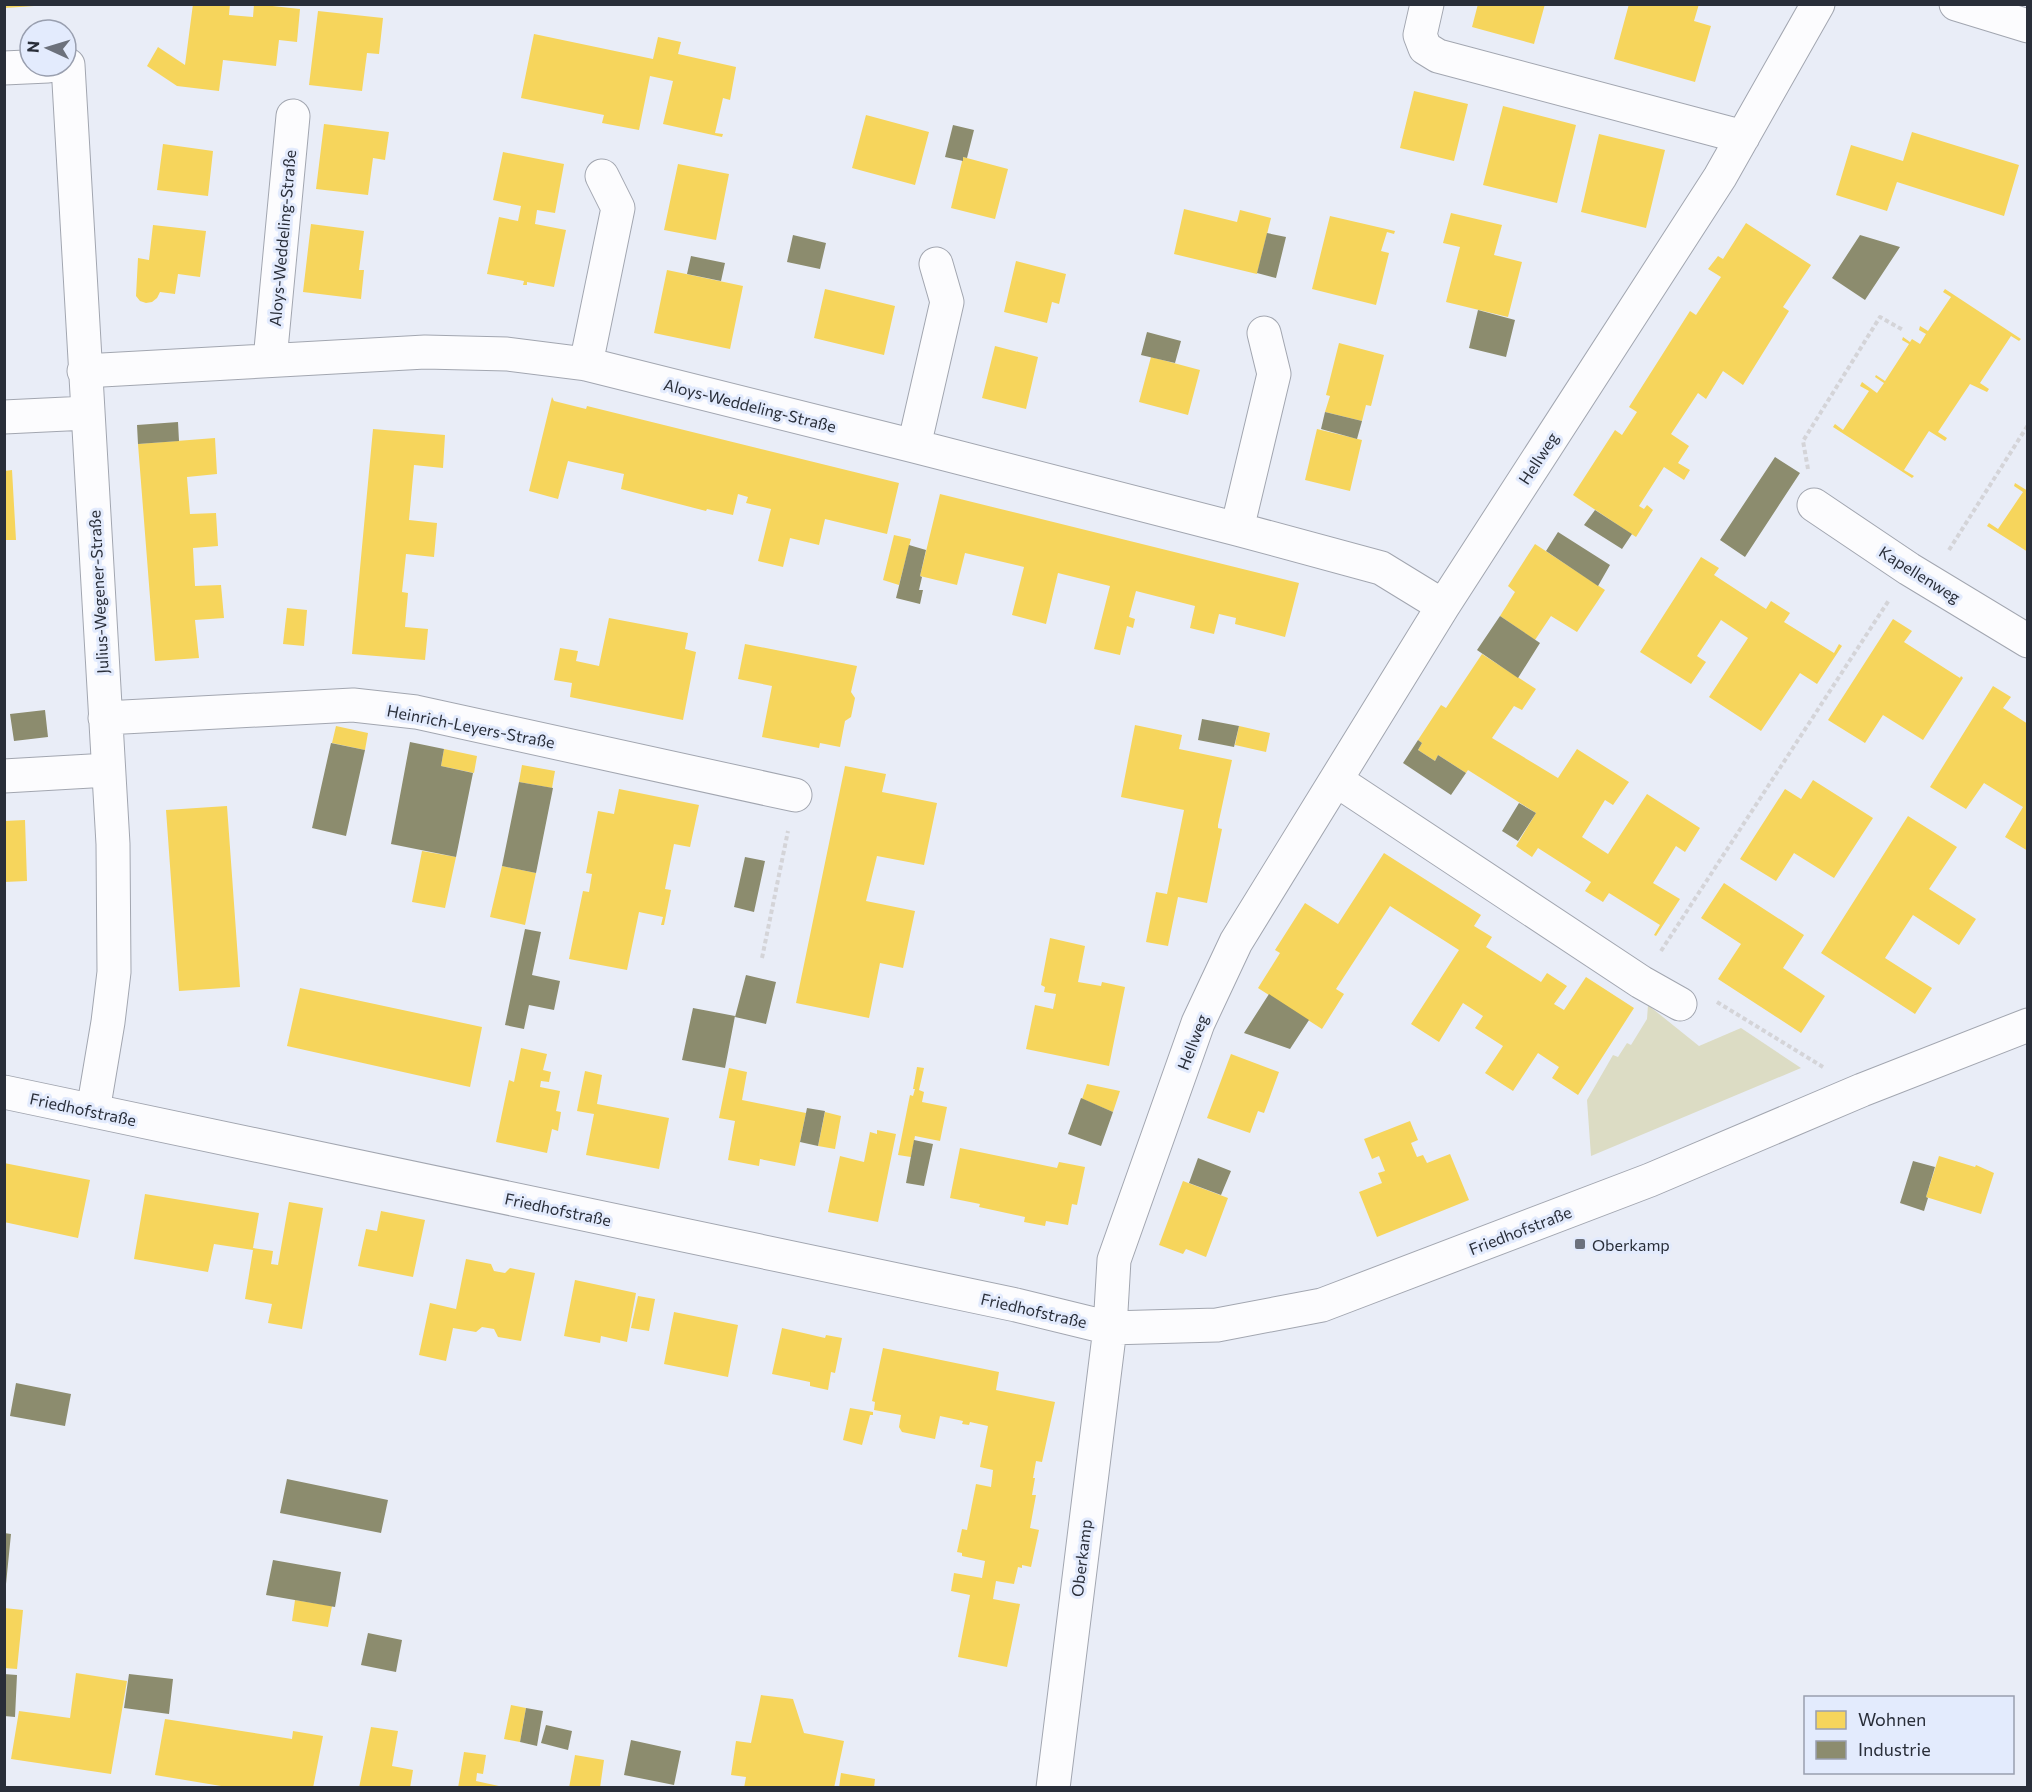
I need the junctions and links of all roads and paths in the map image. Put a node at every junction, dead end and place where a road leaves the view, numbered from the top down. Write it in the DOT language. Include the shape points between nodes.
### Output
graph roads {
  1 [pos="1427,4"];
  2 [pos="1818,4"];
  3 [pos="1956,4"];
  4 [pos="2028,26"];
  5 [pos="69,78"];
  6 [pos="293,116"];
  7 [pos="1743,137"];
  8 [pos="602,176"];
  9 [pos="936,264"];
  10 [pos="1903,330"];
  11 [pos="1264,333"];
  12 [pos="270,360"];
  13 [pos="586,364"];
  14 [pos="84,371"];
  15 [pos="87,413"];
  16 [pos="4,417"];
  17 [pos="2028,425"];
  18 [pos="915,446"];
  19 [pos="1815,505"];
  20 [pos="1237,529"];
  21 [pos="1919,575"];
  22 [pos="1443,606"];
  23 [pos="2028,641"];
  24 [pos="105,718"];
  25 [pos="108,770"];
  26 [pos="4,776"];
  27 [pos="1336,780"];
  28 [pos="795,795"];
  29 [pos="762,958"];
  30 [pos="1641,982"];
  31 [pos="1713,999"];
  32 [pos="1680,1004"];
  33 [pos="2028,1025"];
  34 [pos="1862,1090"];
  35 [pos="4,1092"];
  36 [pos="93,1111"];
  37 [pos="1110,1328"];
  38 [pos="1053,1788"];
  1 -- 7 [label="street" via="1420,35 1425,48 1438,56"];
  2 -- 7 [label="street, Hellweg"];
  3 -- 4 [label="street"];
  5 -- 14 [label="street, Julius-Wegener-Straße"];
  6 -- 12 [label="street, Aloys-Weddeling-Straße"];
  7 -- 22 [label="street, Hellweg"];
  8 -- 13 [label="street" via="618,208"];
  9 -- 18 [label="street" via="947,302"];
  10 -- 19 [label="path" via="1880,317 1803,441"];
  11 -- 20 [label="street" via="1274,374"];
  12 -- 13 [label="street, Aloys-Weddeling-Straße" via="425,352 507,354"];
  12 -- 14 [label="street, Aloys-Weddeling-Straße"];
  13 -- 18 [label="street, Aloys-Weddeling-Straße"];
  14 -- 15 [label="street, Julius-Wegener-Straße"];
  15 -- 16 [label="street"];
  15 -- 24 [label="street, Julius-Wegener-Straße"];
  17 -- 21 [label="path"];
  18 -- 20 [label="street, Aloys-Weddeling-Straße"];
  19 -- 21 [label="street, Kapellenweg"];
  20 -- 22 [label="street, Aloys-Weddeling-Straße" via="1381,568"];
  21 -- 23 [label="street, Kapellenweg"];
  21 -- 30 [label="path"];
  22 -- 27 [label="street, Hellweg"];
  24 -- 25 [label="street, Julius-Wegener-Straße"];
  24 -- 28 [label="street, Heinrich-Leyers-Straße" via="353,705 416,712"];
  25 -- 26 [label="street"];
  25 -- 36 [label="street, Julius-Wegener-Straße" via="114,972"];
  27 -- 30 [label="street"];
  27 -- 37 [label="street, Hellweg" via="1236,942 1198,1023 1114,1260"];
  28 -- 29 [label="path"];
  30 -- 32 [label="street"];
  31 -- 34 [label="path"];
  33 -- 34 [label="street, Friedhofstraße"];
  34 -- 37 [label="street, Friedhofstraße" via="1650,1180 1322,1305 1217,1326"];
  35 -- 36 [label="street, Friedhofstraße"];
  36 -- 37 [label="street, Friedhofstraße"];
  37 -- 38 [label="street, Oberkamp"];
}
